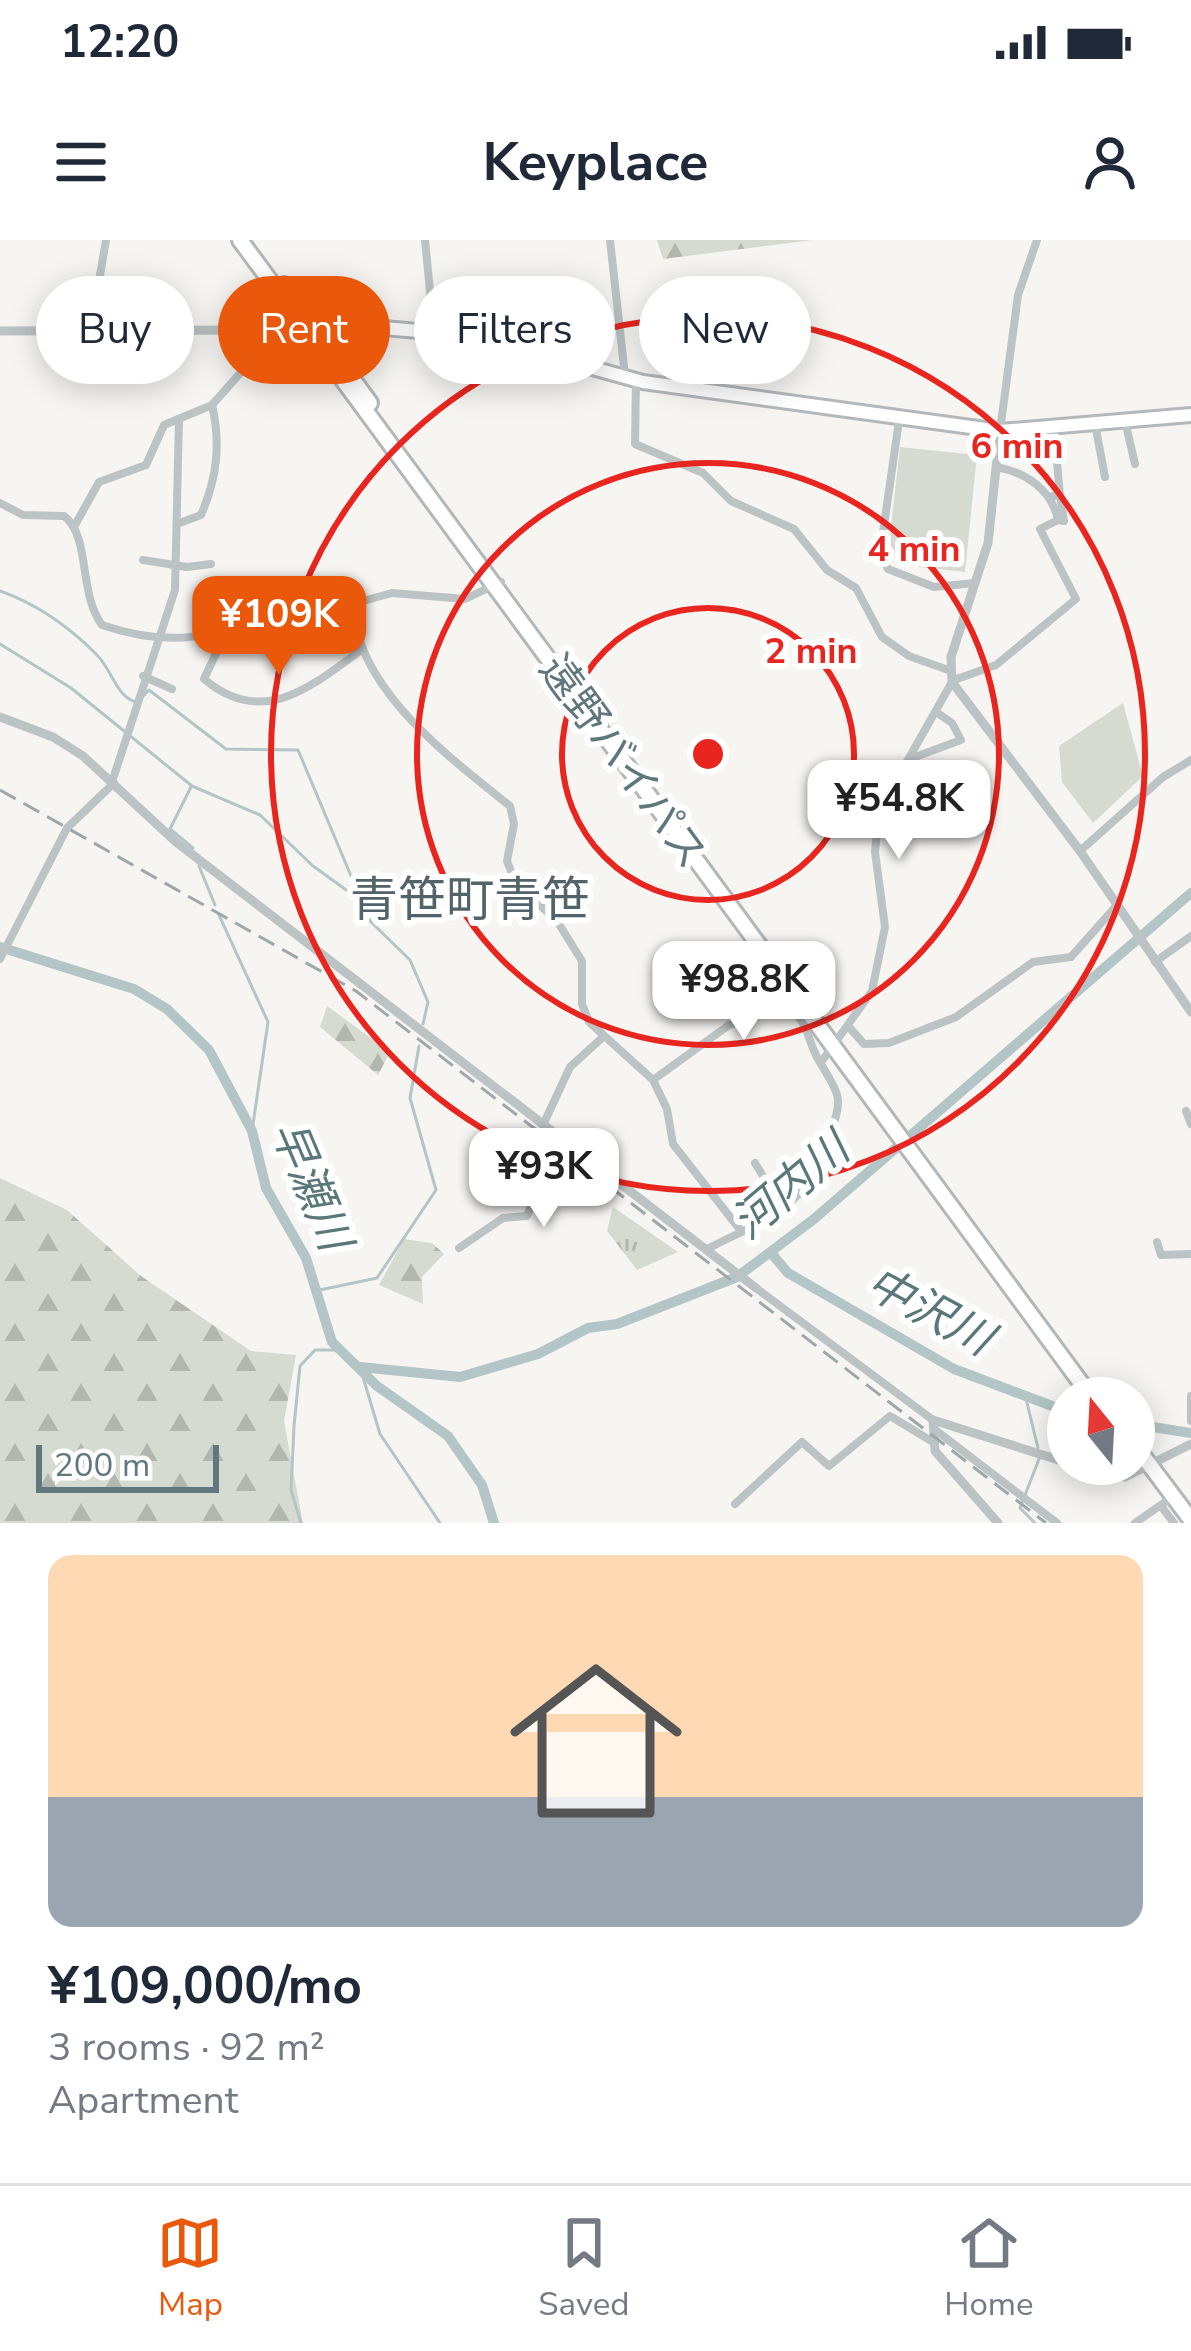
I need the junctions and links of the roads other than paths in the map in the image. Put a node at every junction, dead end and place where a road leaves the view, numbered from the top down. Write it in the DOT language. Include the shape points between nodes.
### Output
graph roads {
  1 [pos="106,240"];
  2 [pos="240,240"];
  3 [pos="250,240"];
  4 [pos="425,240"];
  5 [pos="610,240"];
  6 [pos="1036,240"];
  7 [pos="100,276"];
  8 [pos="268,276"];
  9 [pos="274,276"];
  10 [pos="429,276"];
  11 [pos="36,330"];
  12 [pos="0,331"];
  13 [pos="615,375"];
  14 [pos="631,379"];
  15 [pos="231,384"];
  16 [pos="351,384"];
  17 [pos="212,405"];
  18 [pos="1191,415"];
  19 [pos="179,419"];
  20 [pos="899,421"];
  21 [pos="1125,421"];
  22 [pos="1095,424"];
  23 [pos="1054,428"];
  24 [pos="1000,431"];
  25 [pos="1136,464"];
  26 [pos="996,467"];
  27 [pos="1105,477"];
  28 [pos="1056,496"];
  29 [pos="0,502"];
  30 [pos="75,525"];
  31 [pos="176,525"];
  32 [pos="143,560"];
  33 [pos="175,563"];
  34 [pos="211,564"];
  35 [pos="498,583"];
  36 [pos="976,583"];
  37 [pos="352,604"];
  38 [pos="227,630"];
  39 [pos="157,636"];
  40 [pos="361,650"];
  41 [pos="143,676"];
  42 [pos="953,678"];
  43 [pos="172,689"];
  44 [pos="936,712"];
  45 [pos="0,717"];
  46 [pos="914,757"];
  47 [pos="1191,760"];
  48 [pos="113,783"];
  49 [pos="1080,851"];
  50 [pos="1119,908"];
  51 [pos="1191,936"];
  52 [pos="1151,957"];
  53 [pos="0,959"];
  54 [pos="1191,1012"];
  55 [pos="849,1027"];
  56 [pos="602,1038"];
  57 [pos="836,1043"];
  58 [pos="822,1061"];
  59 [pos="653,1080"];
  60 [pos="1186,1111"];
  61 [pos="1191,1124"];
  62 [pos="543,1125"];
  63 [pos="553,1133"];
  64 [pos="498,1160"];
  65 [pos="537,1160"];
  66 [pos="755,1163"];
  67 [pos="801,1194"];
  68 [pos="741,1231"];
  69 [pos="1157,1242"];
  70 [pos="459,1248"];
  71 [pos="711,1253"];
  72 [pos="1191,1254"];
  73 [pos="756,1288"];
  74 [pos="1081,1377"];
  75 [pos="1191,1396"];
  76 [pos="1191,1421"];
  77 [pos="932,1424"];
  78 [pos="932,1442"];
  79 [pos="1187,1448"];
  80 [pos="1047,1456"];
  81 [pos="1155,1465"];
  82 [pos="1155,1478"];
  83 [pos="1155,1484"];
  84 [pos="1164,1503"];
  85 [pos="735,1504"];
  86 [pos="1188,1522"];
  87 [pos="998,1523"];
  88 [pos="1057,1523"];
  89 [pos="1135,1523"];
  90 [pos="1174,1523"];
  1 -- 7 [label="street"];
  2 -- 8 [label="highway, 遠野バイパス"];
  3 -- 9 [label="highway, 遠野バイパス"];
  4 -- 10 [label="street"];
  5 -- 14 [label="street"];
  6 -- 24 [label="street" via="1018,295"];
  11 -- 12 [label="street"];
  13 -- 14 [label="main road"];
  14 -- 20 [label="main road"];
  14 -- 42 [label="street" via="635,444 703,473 731,501 794,529 827,570 856,589 881,637"];
  15 -- 17 [label="street"];
  16 -- 35 [label="highway, 遠野バイパス"];
  17 -- 19 [label="street"];
  17 -- 31 [label="street" via="219,433 213,485 201,515"];
  18 -- 21 [label="main road"];
  19 -- 30 [label="street" via="164,425 146,465 91,490"];
  19 -- 31 [label="street"];
  20 -- 24 [label="main road"];
  20 -- 36 [label="street" via="880,553 888,569 934,587"];
  21 -- 22 [label="main road"];
  21 -- 25 [label="street"];
  22 -- 23 [label="main road"];
  22 -- 27 [label="street"];
  23 -- 24 [label="main road"];
  23 -- 28 [label="street"];
  24 -- 26 [label="street"];
  26 -- 28 [label="street" via="1022,472"];
  26 -- 36 [label="street"];
  28 -- 42 [label="street" via="1058,520 1040,529 1076,598 996,665"];
  29 -- 30 [label="street"];
  30 -- 39 [label="street" via="102,625"];
  31 -- 33 [label="street"];
  32 -- 33 [label="street"];
  33 -- 34 [label="street"];
  33 -- 39 [label="street" via="175,590"];
  35 -- 37 [label="street" via="465,599 392,592"];
  35 -- 57 [label="highway, 遠野バイパス"];
  36 -- 42 [label="street"];
  37 -- 38 [label="street" via="334,593"];
  37 -- 40 [label="street"];
  38 -- 39 [label="street" via="179,642"];
  38 -- 40 [label="street" via="204,680 248,701 291,700"];
  39 -- 41 [label="street"];
  40 -- 56 [label="street" via="423,735 510,806 507,861 515,882 557,921 582,961 582,1004"];
  41 -- 43 [label="street"];
  41 -- 48 [label="street"];
  42 -- 44 [label="street"];
  42 -- 49 [label="street"];
  44 -- 46 [label="street"];
  44 -- 46 [label="street" via="961,740"];
  45 -- 48 [label="street" via="53,737"];
  46 -- 55 [label="street" via="876,823 885,927 872,992"];
  47 -- 49 [label="street"];
  48 -- 53 [label="street" via="67,828"];
  48 -- 62 [label="street" via="176,842"];
  49 -- 50 [label="street"];
  50 -- 52 [label="street"];
  50 -- 55 [label="street" via="1072,957 1033,962 956,1018 890,1042 864,1044"];
  51 -- 52 [label="street"];
  52 -- 54 [label="street"];
  55 -- 57 [label="street"];
  56 -- 59 [label="street"];
  56 -- 62 [label="street" via="570,1067"];
  57 -- 58 [label="street"];
  57 -- 74 [label="highway, 遠野バイパス"];
  58 -- 59 [label="street" via="804,1021 784,1007 729,1025"];
  58 -- 67 [label="street" via="842,1101 821,1168"];
  59 -- 68 [label="street" via="673,1144"];
  60 -- 61 [label="street"];
  62 -- 63 [label="street"];
  63 -- 65 [label="street"];
  63 -- 71 [label="street"];
  64 -- 65 [label="street"];
  65 -- 70 [label="street" via="546,1170 527,1216 503,1218"];
  66 -- 67 [label="street" via="766,1181"];
  67 -- 68 [label="street"];
  68 -- 71 [label="street"];
  69 -- 72 [label="street" via="1161,1255"];
  71 -- 73 [label="street"];
  73 -- 77 [label="street"];
  75 -- 76 [label="street"];
  77 -- 78 [label="street"];
  77 -- 80 [label="street"];
  77 -- 88 [label="street"];
  78 -- 85 [label="street" via="890,1415 829,1466 802,1442"];
  78 -- 87 [label="street"];
  79 -- 81 [label="street"];
  82 -- 86 [label="highway"];
  83 -- 84 [label="highway"];
  84 -- 86 [label="highway"];
  84 -- 89 [label="street"];
  84 -- 90 [label="street"];
}
